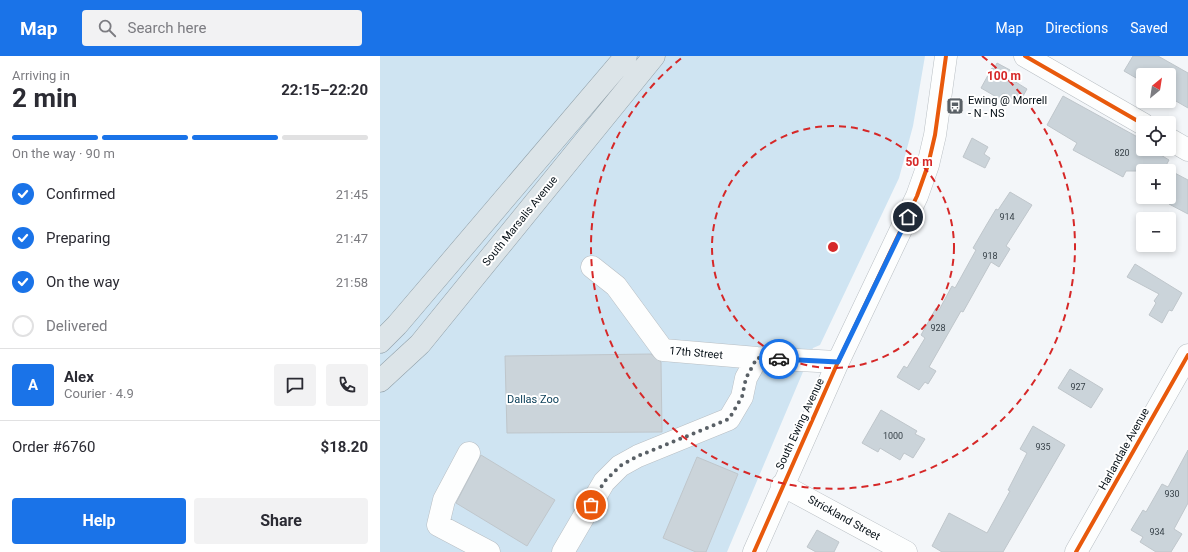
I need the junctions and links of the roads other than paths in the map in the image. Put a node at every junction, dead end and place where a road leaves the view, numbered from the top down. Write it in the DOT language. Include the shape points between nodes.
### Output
graph roads {
  1 [pos="626,56"];
  2 [pos="654,56"];
  3 [pos="946,56"];
  4 [pos="1025,56"];
  5 [pos="1136,120"];
  6 [pos="1176,143"];
  7 [pos="1188,150"];
  8 [pos="592,267"];
  9 [pos="380,342"];
  10 [pos="1188,355"];
  11 [pos="757,358"];
  12 [pos="838,362"];
  13 [pos="380,381"];
  14 [pos="469,453"];
  15 [pos="782,484"];
  16 [pos="489,552"];
  17 [pos="563,552"];
  18 [pos="754,552"];
  19 [pos="906,552"];
  20 [pos="1076,552"];
  1 -- 9 [label="main road"];
  2 -- 13 [label="main road, South Marsalis Avenue" via="420,344"];
  3 -- 12 [label="street, South Ewing Avenue" via="935,135 928,165 917,196"];
  4 -- 5 [label="street"];
  6 -- 7 [label="street"];
  8 -- 11 [label="street, 17th Street" via="616,286 663,350"];
  10 -- 20 [label="street, Harlandale Avenue"];
  11 -- 12 [label="street, 17th Street"];
  11 -- 17 [label="street" via="746,378 742,397 729,419 638,456 620,466 604,482"];
  12 -- 15 [label="street, South Ewing Avenue"];
  14 -- 16 [label="street" via="444,500 438,525"];
  15 -- 18 [label="street, South Ewing Avenue"];
  15 -- 19 [label="street, Strickland Street"];
}
